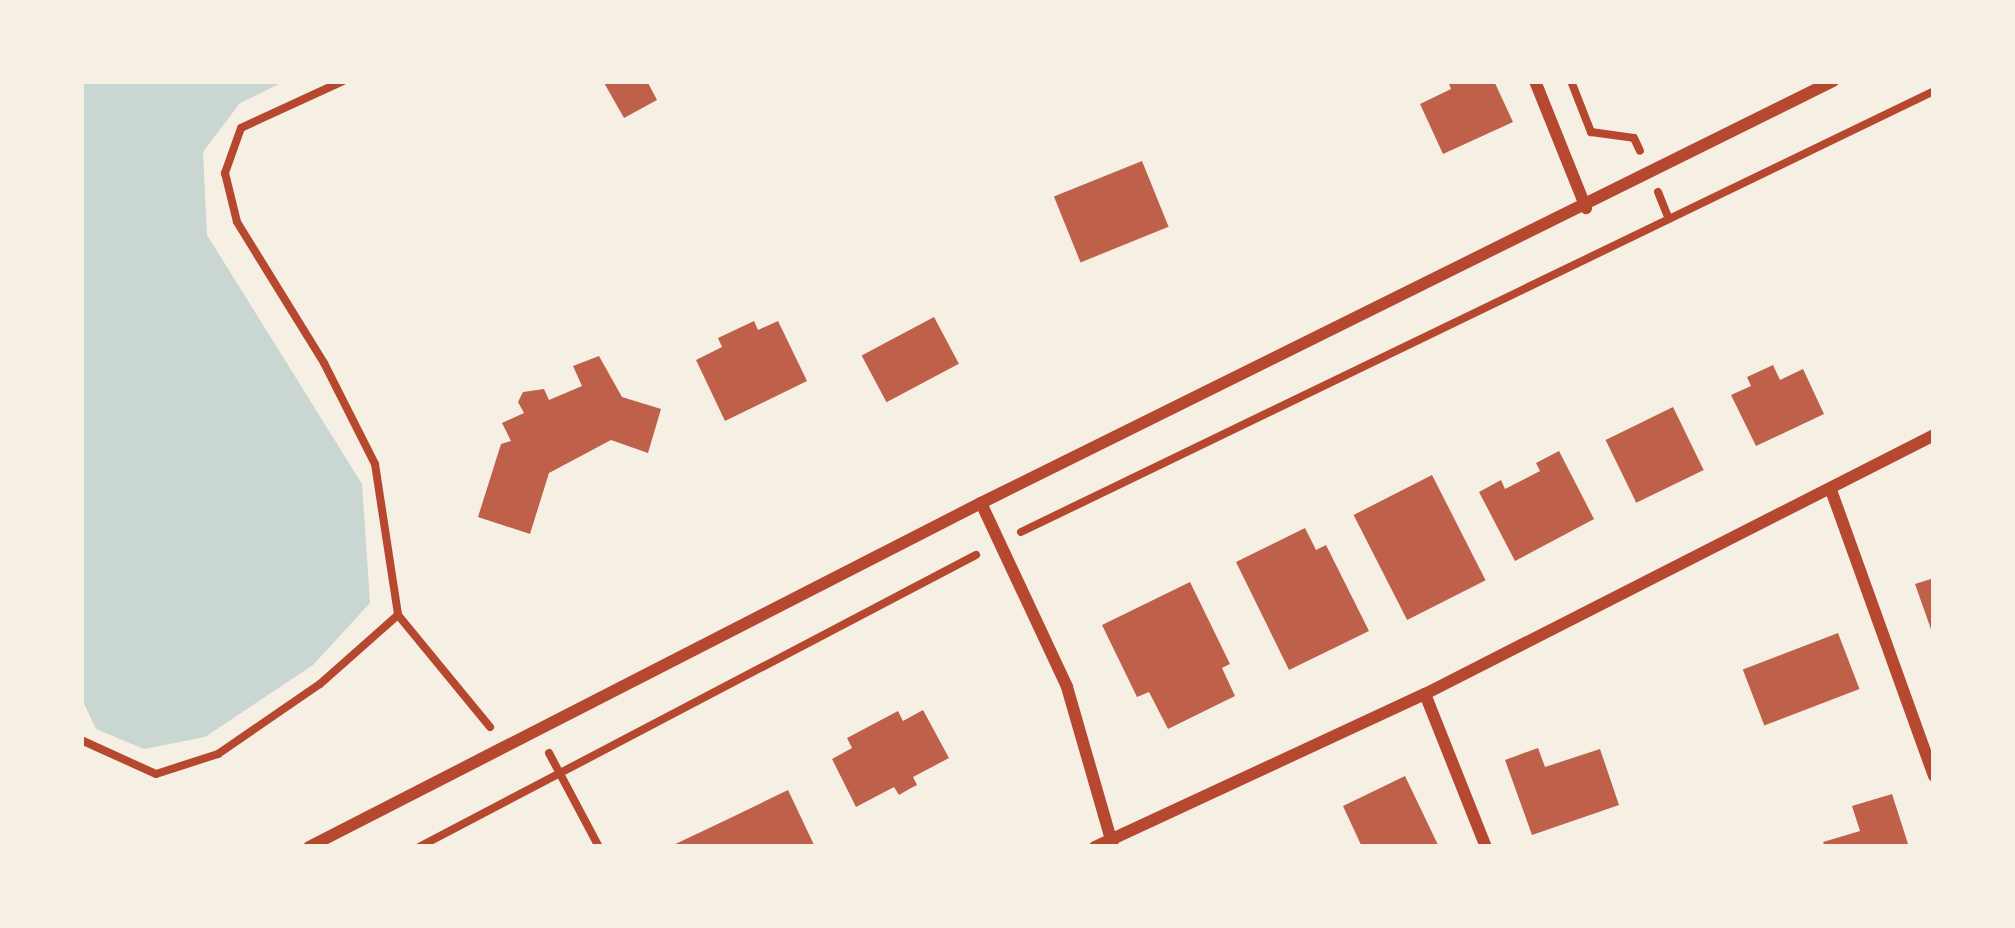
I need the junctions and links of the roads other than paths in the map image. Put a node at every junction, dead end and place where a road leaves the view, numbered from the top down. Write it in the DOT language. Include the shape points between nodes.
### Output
graph roads {
  1 [pos="1535,81"];
  2 [pos="1833,81"];
  3 [pos="1586,208"];
  4 [pos="1934,435"];
  5 [pos="1831,490"];
  6 [pos="982,503"];
  7 [pos="1425,694"];
  8 [pos="1934,776"];
  9 [pos="1113,845"];
  10 [pos="310,847"];
  11 [pos="1095,847"];
  12 [pos="1486,847"];
  1 -- 3 [label="street"];
  2 -- 3 [label="street"];
  3 -- 6 [label="street"];
  4 -- 5 [label="street"];
  5 -- 7 [label="street"];
  5 -- 8 [label="street"];
  6 -- 9 [label="street" via="1067,687"];
  6 -- 10 [label="street"];
  7 -- 9 [label="street"];
  7 -- 12 [label="street"];
  9 -- 11 [label="street"];
}
